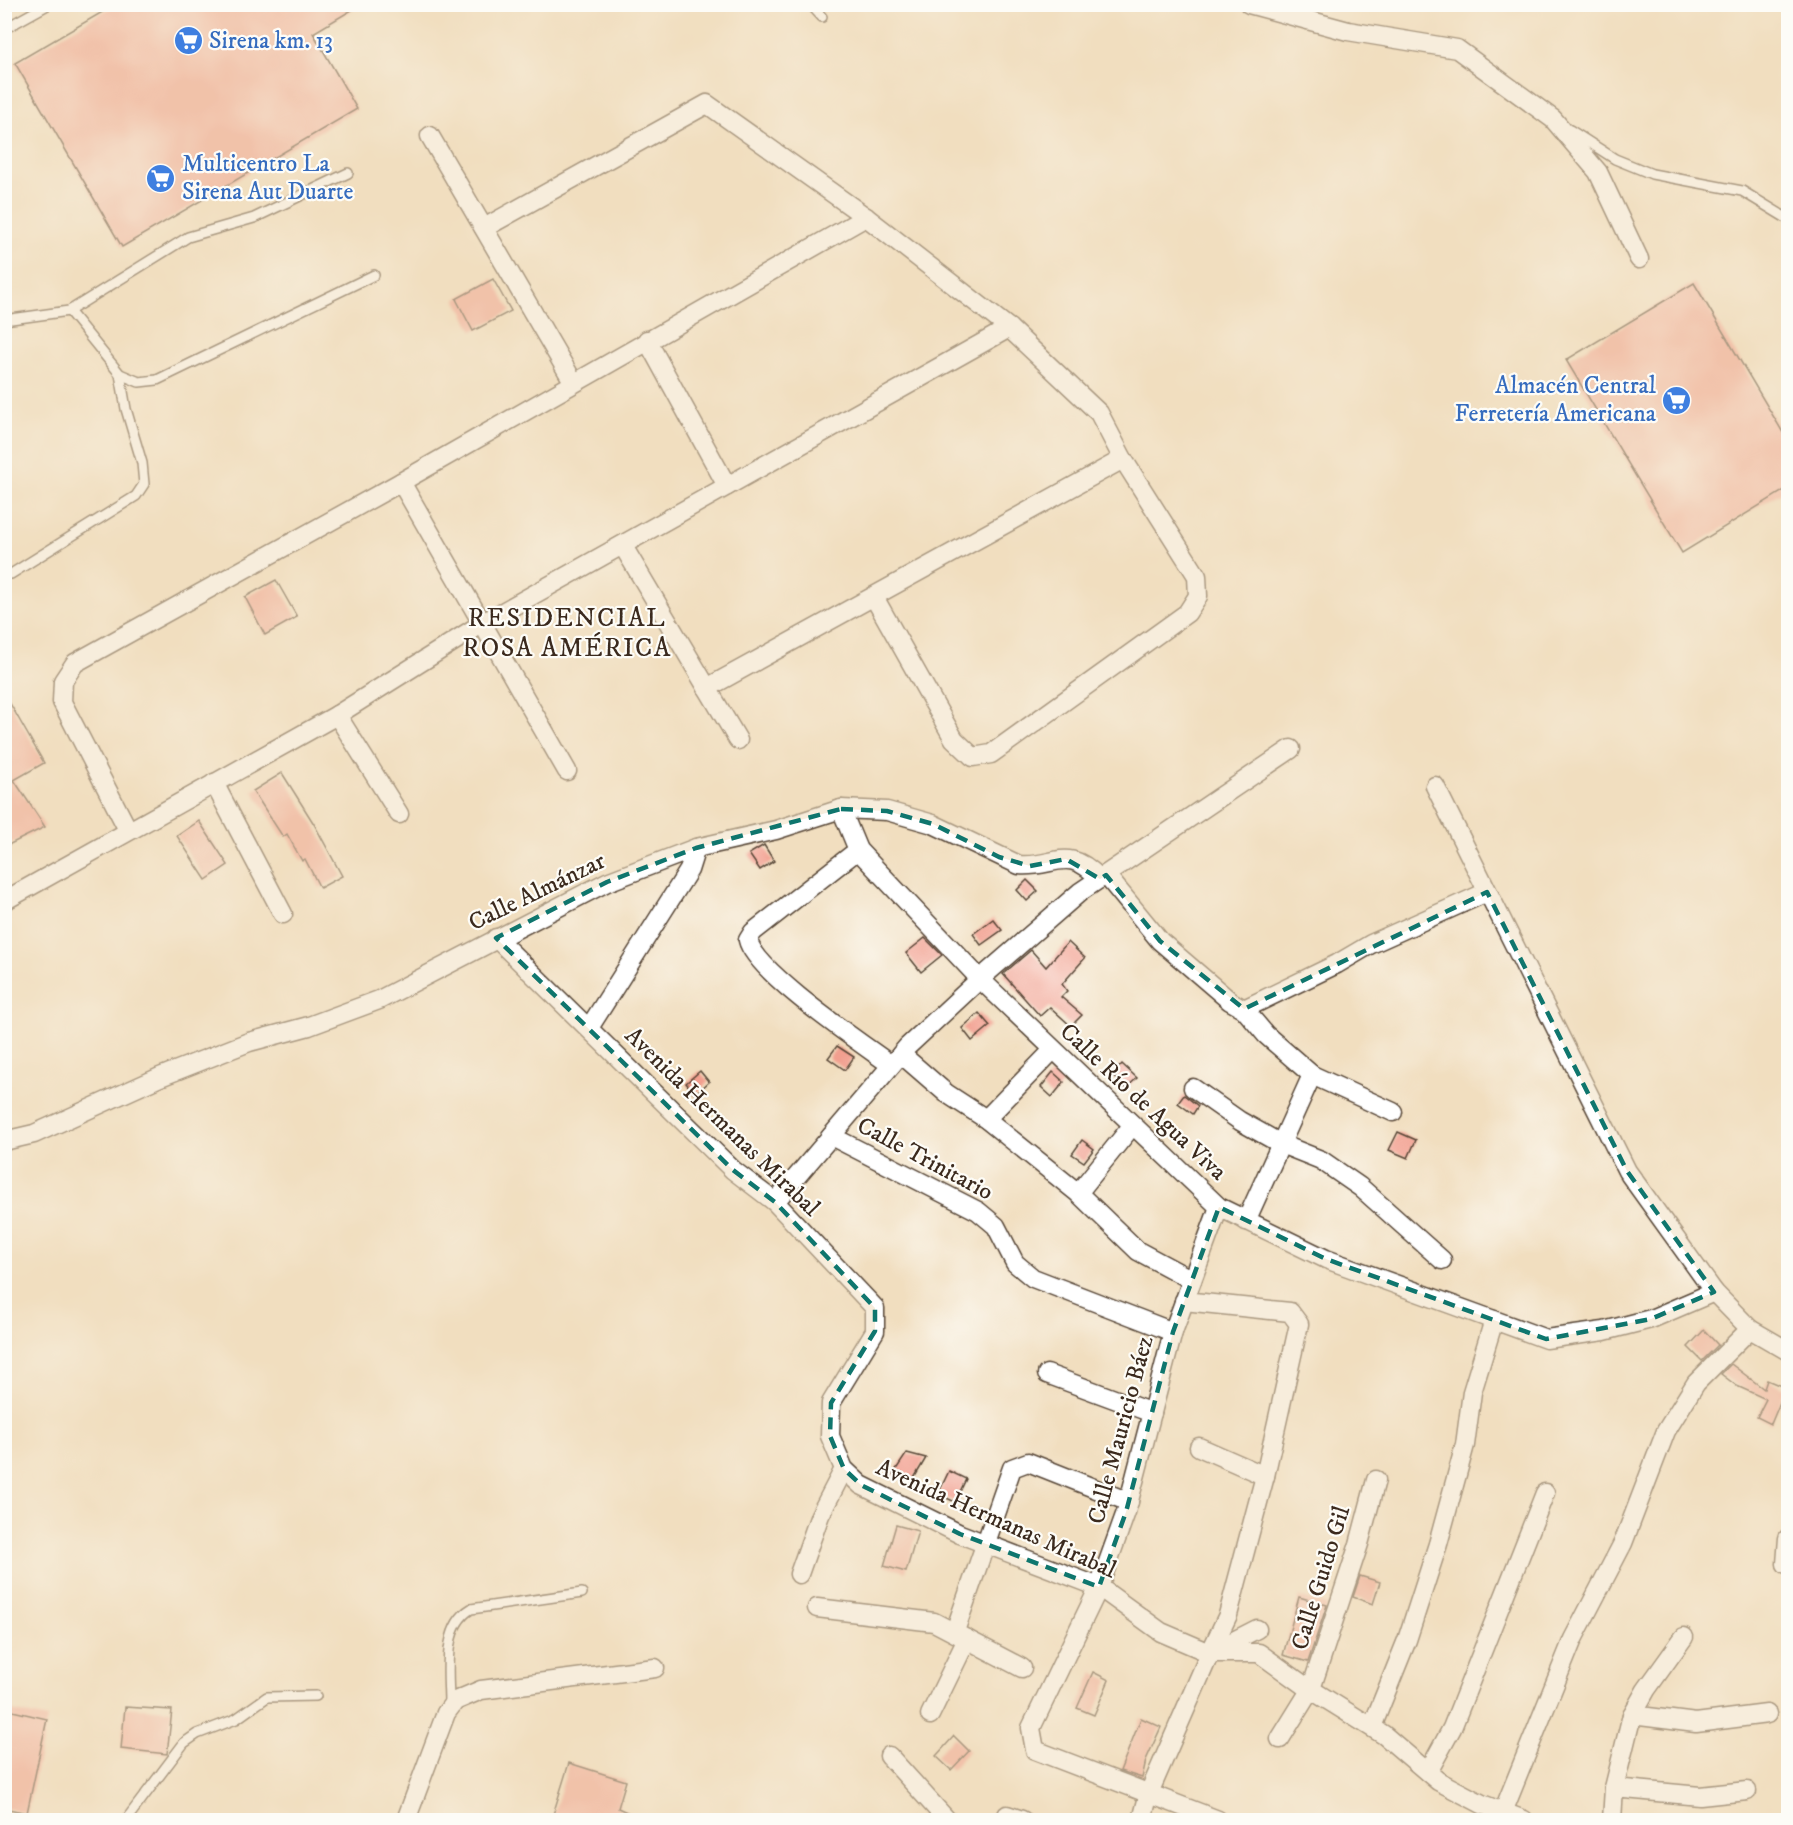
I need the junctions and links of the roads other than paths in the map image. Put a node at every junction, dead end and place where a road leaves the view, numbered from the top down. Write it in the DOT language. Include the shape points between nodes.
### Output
graph roads {
  1 [pos="49,4"];
  2 [pos="810,4"];
  3 [pos="1249,4"];
  4 [pos="822,17"];
  5 [pos="4,29"];
  6 [pos="1553,118"];
  7 [pos="430,136"];
  8 [pos="348,173"];
  9 [pos="866,217"];
  10 [pos="1788,219"];
  11 [pos="484,228"];
  12 [pos="1639,259"];
  13 [pos="374,275"];
  14 [pos="69,311"];
  15 [pos="4,320"];
  16 [pos="1009,328"];
  17 [pos="647,340"];
  18 [pos="120,374"];
  19 [pos="574,383"];
  20 [pos="1123,459"];
  21 [pos="401,482"];
  22 [pos="727,486"];
  23 [pos="623,546"];
  24 [pos="10,574"];
  25 [pos="874,597"];
  26 [pos="483,623"];
  27 [pos="707,688"];
  28 [pos="338,715"];
  29 [pos="738,740"];
  30 [pos="1290,749"];
  31 [pos="567,771"];
  32 [pos="214,783"];
  33 [pos="1435,786"];
  34 [pos="842,809"];
  35 [pos="399,814"];
  36 [pos="128,830"];
  37 [pos="696,848"];
  38 [pos="858,850"];
  39 [pos="1103,877"];
  40 [pos="1486,892"];
  41 [pos="4,901"];
  42 [pos="283,914"];
  43 [pos="496,938"];
  44 [pos="980,979"];
  45 [pos="1244,1009"];
  46 [pos="589,1028"];
  47 [pos="1053,1050"];
  48 [pos="896,1060"];
  49 [pos="1312,1075"];
  50 [pos="1193,1088"];
  51 [pos="1393,1112"];
  52 [pos="986,1119"];
  53 [pos="1132,1126"];
  54 [pos="831,1136"];
  55 [pos="4,1141"];
  56 [pos="1281,1144"];
  57 [pos="1078,1193"];
  58 [pos="775,1202"];
  59 [pos="1219,1207"];
  60 [pos="1246,1221"];
  61 [pos="1442,1260"];
  62 [pos="1192,1280"];
  63 [pos="1714,1292"];
  64 [pos="1184,1301"];
  65 [pos="1494,1320"];
  66 [pos="1750,1329"];
  67 [pos="1173,1332"];
  68 [pos="1788,1350"];
  69 [pos="1047,1374"];
  70 [pos="1152,1413"];
  71 [pos="1199,1447"];
  72 [pos="844,1469"];
  73 [pos="1265,1476"];
  74 [pos="1376,1480"];
  75 [pos="1545,1493"];
  76 [pos="1129,1502"];
  77 [pos="1788,1538"];
  78 [pos="984,1543"];
  79 [pos="1786,1564"];
  80 [pos="799,1574"];
  81 [pos="1099,1587"];
  82 [pos="582,1593"];
  83 [pos="817,1608"];
  84 [pos="1257,1629"];
  85 [pos="961,1635"];
  86 [pos="1684,1637"];
  87 [pos="1209,1653"];
  88 [pos="655,1668"];
  89 [pos="1022,1668"];
  90 [pos="1311,1689"];
  91 [pos="316,1696"];
  92 [pos="449,1706"];
  93 [pos="1767,1714"];
  94 [pos="930,1715"];
  95 [pos="1632,1716"];
  96 [pos="1372,1727"];
  97 [pos="1280,1740"];
  98 [pos="889,1756"];
  99 [pos="1428,1772"];
  100 [pos="1614,1788"];
  101 [pos="1747,1791"];
  102 [pos="1149,1793"];
  103 [pos="1503,1812"];
  104 [pos="126,1821"];
  105 [pos="406,1821"];
  106 [pos="947,1821"];
  107 [pos="1142,1821"];
  108 [pos="1218,1821"];
  109 [pos="1524,1821"];
  110 [pos="1612,1821"];
  1 -- 5 [label="lane"];
  2 -- 4 [label="lane"];
  3 -- 6 [label="street" via="1348,31 1457,49"];
  6 -- 10 [label="lane" via="1615,159 1652,174 1742,191"];
  6 -- 12 [label="street" via="1598,172"];
  7 -- 11 [label="street"];
  8 -- 14 [label="lane" via="254,218 188,237"];
  9 -- 11 [label="street" via="707,104"];
  9 -- 16 [label="street"];
  9 -- 17 [label="street"];
  11 -- 19 [label="street"];
  13 -- 18 [label="lane" via="157,380 138,382"];
  14 -- 15 [label="lane"];
  14 -- 18 [label="lane"];
  16 -- 20 [label="street" via="1099,413"];
  16 -- 22 [label="street"];
  17 -- 19 [label="street"];
  17 -- 22 [label="street"];
  18 -- 24 [label="lane" via="144,484 135,496"];
  19 -- 21 [label="street"];
  20 -- 25 [label="street"];
  20 -- 25 [label="street" via="1197,576 1198,596 1187,613 991,754 973,757 954,739"];
  21 -- 26 [label="street"];
  21 -- 36 [label="street" via="75,663 68,671 63,681 62,702"];
  22 -- 23 [label="street"];
  23 -- 26 [label="street"];
  23 -- 27 [label="street"];
  25 -- 27 [label="street"];
  26 -- 28 [label="street"];
  26 -- 31 [label="street"];
  27 -- 29 [label="street"];
  28 -- 32 [label="street"];
  28 -- 35 [label="street"];
  30 -- 39 [label="street"];
  32 -- 36 [label="street"];
  32 -- 42 [label="street"];
  33 -- 40 [label="street"];
  34 -- 37 [label="street, Calle Almánzar" via="776,830"];
  34 -- 38 [label="street, Calle Río de Agua Viva"];
  34 -- 39 [label="street, Calle Almánzar" via="887,811 933,824 1019,865 1075,860"];
  36 -- 41 [label="street"];
  37 -- 43 [label="street, Calle Almánzar" via="607,882"];
  37 -- 46 [label="street" via="689,870"];
  38 -- 44 [label="street, Calle Río de Agua Viva"];
  38 -- 48 [label="street" via="753,932 748,940 754,956 820,1013"];
  39 -- 44 [label="street" via="1080,892"];
  39 -- 45 [label="street, Calle Almánzar" via="1160,941"];
  40 -- 45 [label="street" via="1371,944"];
  40 -- 63 [label="street" via="1627,1171"];
  43 -- 46 [label="street, Avenida Hermanas Mirabal"];
  43 -- 55 [label="street, Calle Almánzar" via="379,1000 309,1026 249,1042 34,1134"];
  44 -- 47 [label="street, Calle Río de Agua Viva"];
  44 -- 48 [label="street"];
  45 -- 49 [label="street, Calle Almánzar" via="1266,1035"];
  46 -- 58 [label="street, Avenida Hermanas Mirabal" via="733,1170"];
  47 -- 52 [label="street"];
  47 -- 53 [label="street, Calle Río de Agua Viva"];
  48 -- 52 [label="street"];
  48 -- 54 [label="street"];
  49 -- 51 [label="street, Calle Almánzar"];
  49 -- 56 [label="street"];
  50 -- 56 [label="street" via="1240,1122"];
  52 -- 57 [label="street"];
  53 -- 57 [label="street"];
  53 -- 59 [label="street, Calle Río de Agua Viva"];
  54 -- 58 [label="street"];
  54 -- 67 [label="street, Calle Trinitario" via="978,1211 996,1226 1015,1263 1032,1278"];
  56 -- 60 [label="street"];
  56 -- 61 [label="street" via="1321,1160 1360,1187"];
  57 -- 62 [label="street" via="1138,1251"];
  58 -- 72 [label="street, Avenida Hermanas Mirabal" via="875,1308 876,1331 831,1403 830,1436"];
  59 -- 60 [label="street, Calle Río de Agua Viva"];
  59 -- 62 [label="street, Calle Mauricio Báez"];
  60 -- 65 [label="street, Calle Río de Agua Viva" via="1326,1259"];
  62 -- 64 [label="street, Calle Mauricio Báez"];
  63 -- 65 [label="street, Calle Río de Agua Viva" via="1651,1319 1546,1339"];
  63 -- 66 [label="street"];
  64 -- 67 [label="street, Calle Mauricio Báez"];
  64 -- 73 [label="street" via="1290,1312 1299,1324"];
  65 -- 96 [label="street" via="1472,1392 1465,1445 1438,1544 1407,1640"];
  66 -- 68 [label="street"];
  66 -- 103 [label="street" via="1696,1383 1666,1431 1623,1543 1573,1639"];
  67 -- 70 [label="street, Calle Mauricio Báez"];
  69 -- 70 [label="street"];
  70 -- 76 [label="street, Calle Mauricio Báez"];
  71 -- 73 [label="street"];
  72 -- 78 [label="street, Avenida Hermanas Mirabal" via="861,1485"];
  72 -- 80 [label="street" via="820,1515"];
  73 -- 87 [label="street" via="1228,1615"];
  74 -- 90 [label="street, Calle Guido Gil"];
  75 -- 99 [label="street" via="1452,1728"];
  76 -- 78 [label="street" via="1028,1462 1012,1468"];
  76 -- 81 [label="street, Calle Mauricio Báez"];
  77 -- 79 [label="street"];
  78 -- 81 [label="street, Avenida Hermanas Mirabal"];
  78 -- 85 [label="street"];
  81 -- 87 [label="street, Avenida Hermanas Mirabal" via="1161,1632"];
  81 -- 102 [label="street, Calle Mauricio Báez" via="1031,1728 1035,1750"];
  82 -- 92 [label="lane" via="471,1609 460,1615 450,1640"];
  83 -- 85 [label="street" via="934,1622"];
  84 -- 87 [label="street"];
  85 -- 89 [label="street"];
  85 -- 94 [label="street"];
  86 -- 95 [label="street"];
  87 -- 90 [label="street, Avenida Hermanas Mirabal" via="1259,1653"];
  87 -- 102 [label="street"];
  88 -- 92 [label="street" via="481,1690"];
  90 -- 96 [label="street, Avenida Hermanas Mirabal"];
  90 -- 97 [label="street, Calle Guido Gil"];
  91 -- 104 [label="lane" via="267,1697 236,1719 197,1734 184,1743"];
  92 -- 105 [label="street"];
  93 -- 95 [label="street" via="1696,1723"];
  95 -- 100 [label="street"];
  96 -- 99 [label="street, Avenida Hermanas Mirabal"];
  98 -- 106 [label="street"];
  99 -- 103 [label="street, Avenida Hermanas Mirabal"];
  100 -- 101 [label="street" via="1700,1796"];
  100 -- 110 [label="street"];
  102 -- 107 [label="street"];
  102 -- 108 [label="street"];
  103 -- 109 [label="street, Avenida Hermanas Mirabal"];
}
